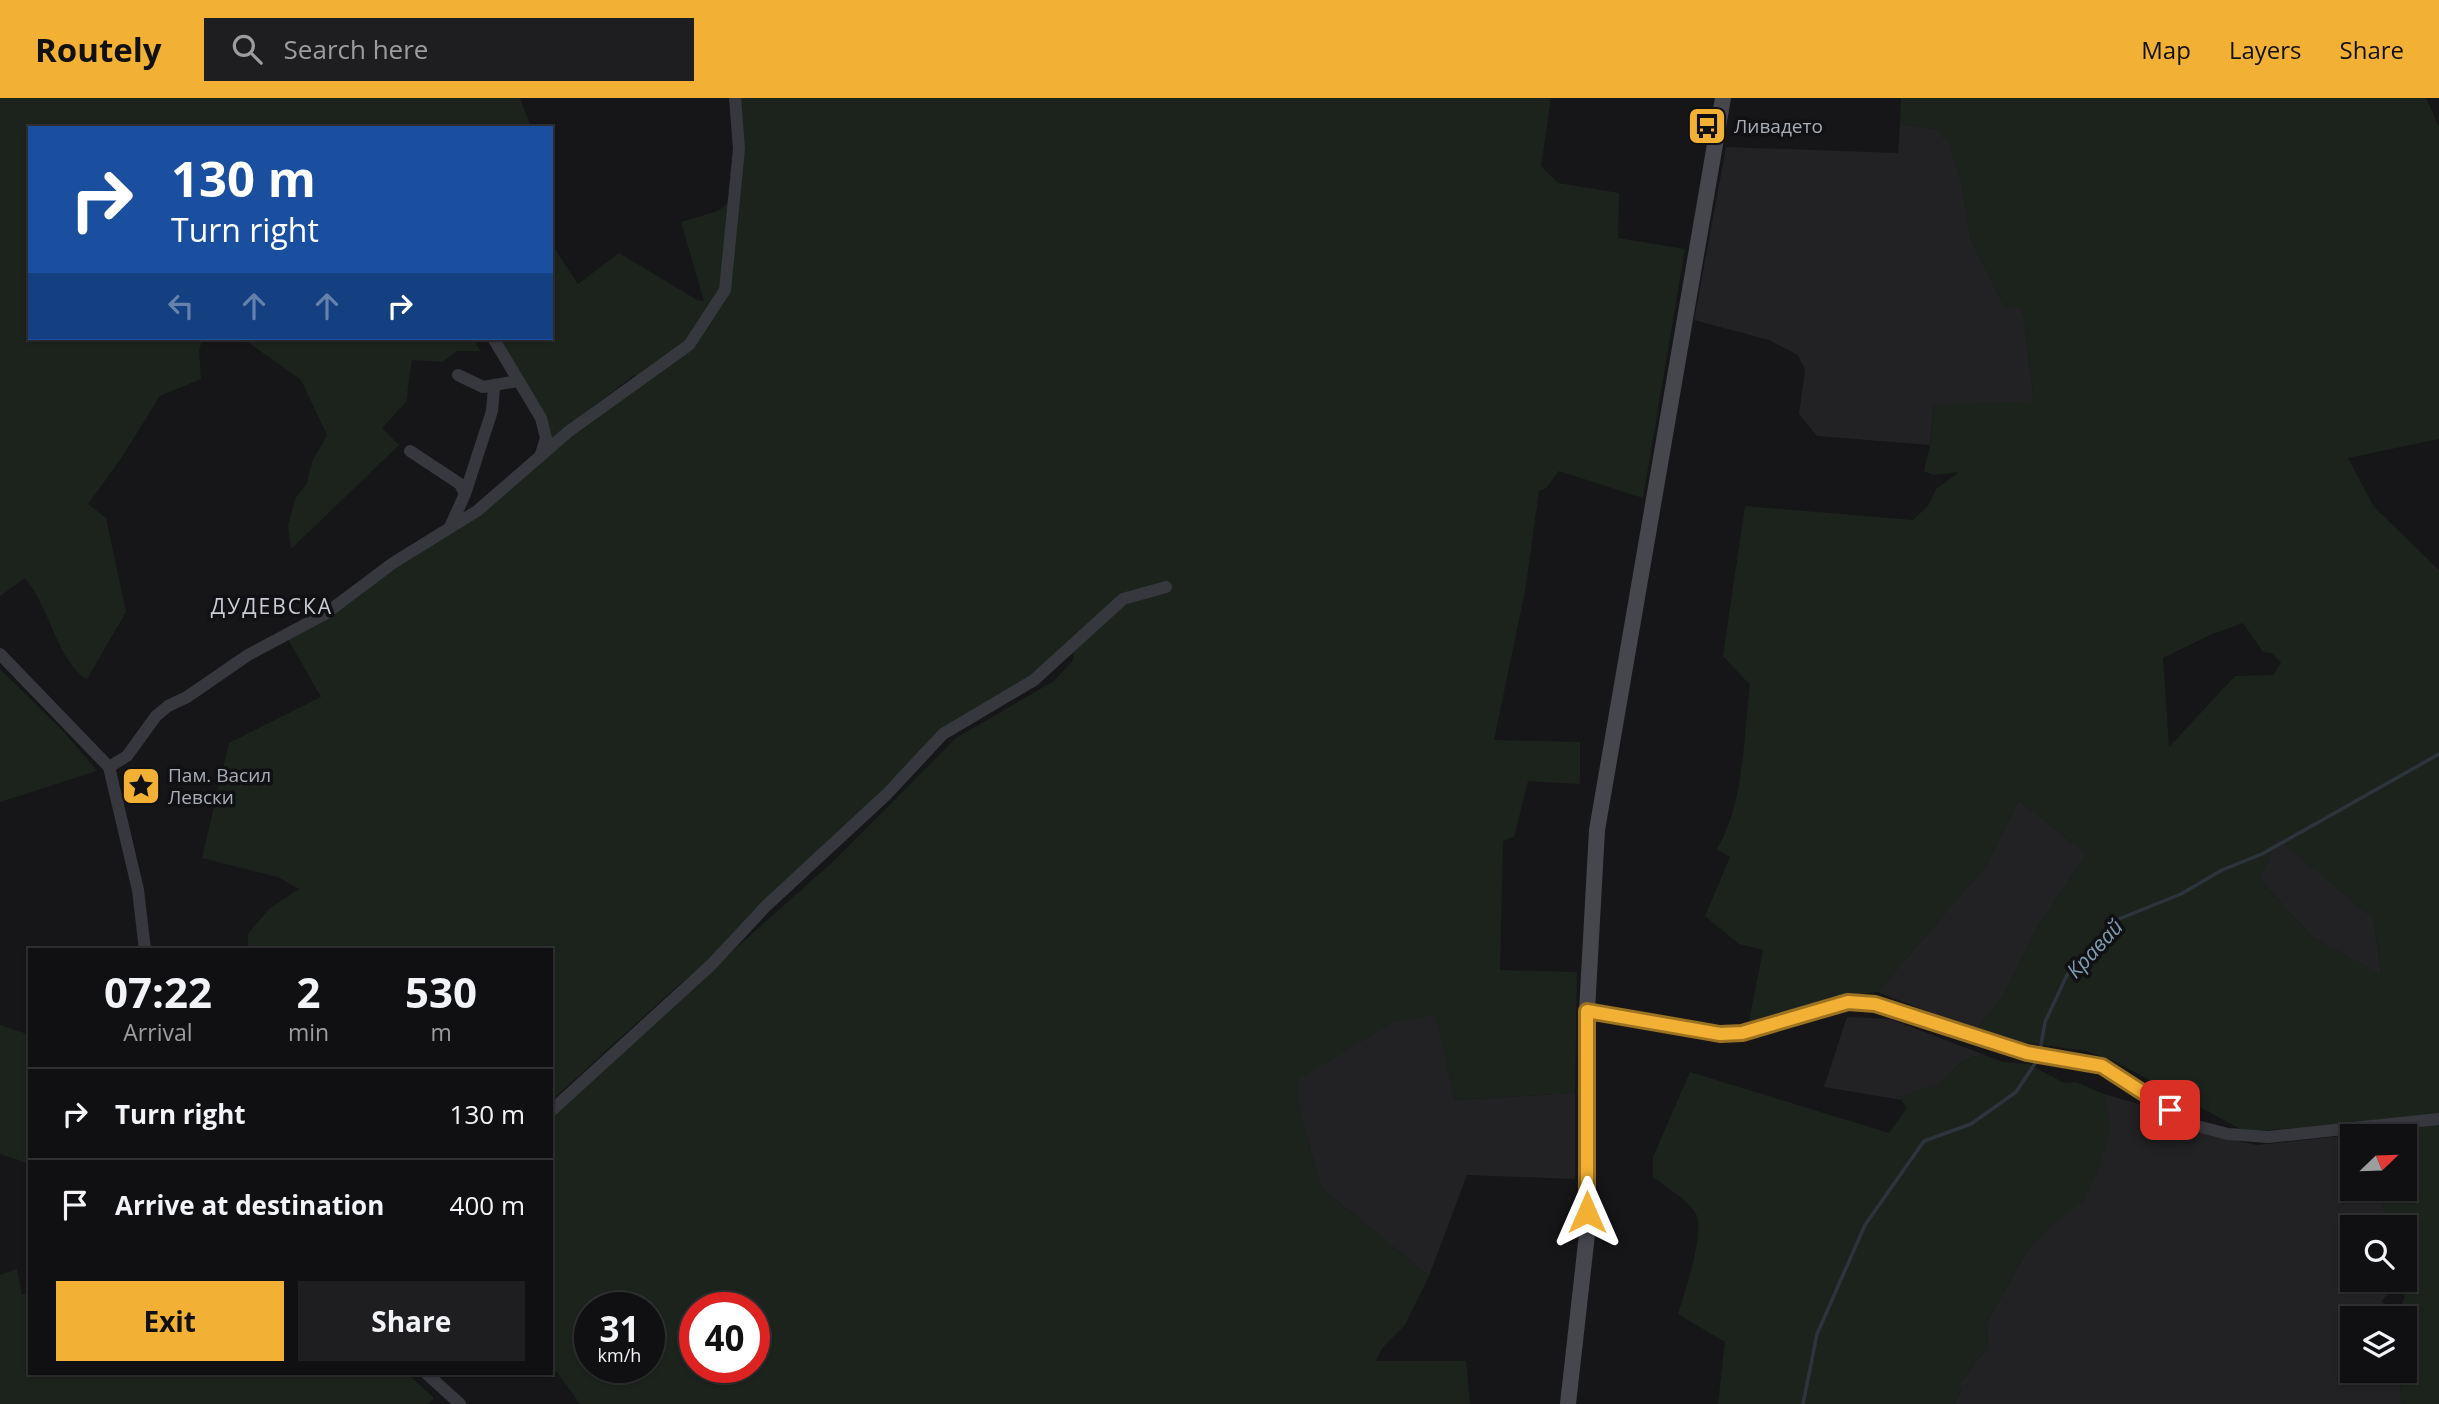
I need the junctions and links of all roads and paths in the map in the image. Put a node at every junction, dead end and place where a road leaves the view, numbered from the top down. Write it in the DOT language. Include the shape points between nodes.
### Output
graph roads {
  1 [pos="735,98"];
  2 [pos="1723,98"];
  3 [pos="495,340"];
  4 [pos="458,375"];
  5 [pos="517,381"];
  6 [pos="494,387"];
  7 [pos="410,451"];
  8 [pos="541,454"];
  9 [pos="466,494"];
  10 [pos="450,527"];
  11 [pos="1166,587"];
  12 [pos="0,654"];
  13 [pos="109,767"];
  14 [pos="145,948"];
  15 [pos="1587,1011"];
  16 [pos="553,1109"];
  17 [pos="2439,1119"];
  18 [pos="428,1375"];
  19 [pos="460,1404"];
  20 [pos="1568,1404"];
  1 -- 8 [label="street" via="739,149 725,290 689,345 626,387"];
  2 -- 15 [label="street" via="1597,830"];
  3 -- 5 [label="street"];
  4 -- 6 [label="street"];
  5 -- 6 [label="street"];
  5 -- 8 [label="street" via="541,418 546,438"];
  6 -- 9 [label="street" via="492,411"];
  7 -- 9 [label="street"];
  8 -- 10 [label="street" via="477,511"];
  9 -- 10 [label="street"];
  10 -- 13 [label="street" via="325,614 248,655 168,706 127,756"];
  11 -- 16 [label="street" via="1124,599 1034,680 943,734 711,965"];
  12 -- 13 [label="street"];
  13 -- 14 [label="street" via="138,890"];
  15 -- 17 [label="street" via="1720,1034 1742,1033 1848,1002 1875,1004 2027,1053 2102,1066 2193,1125 2228,1134 2269,1137"];
  15 -- 20 [label="street" via="1587,1234"];
  18 -- 19 [label="street"];
}
